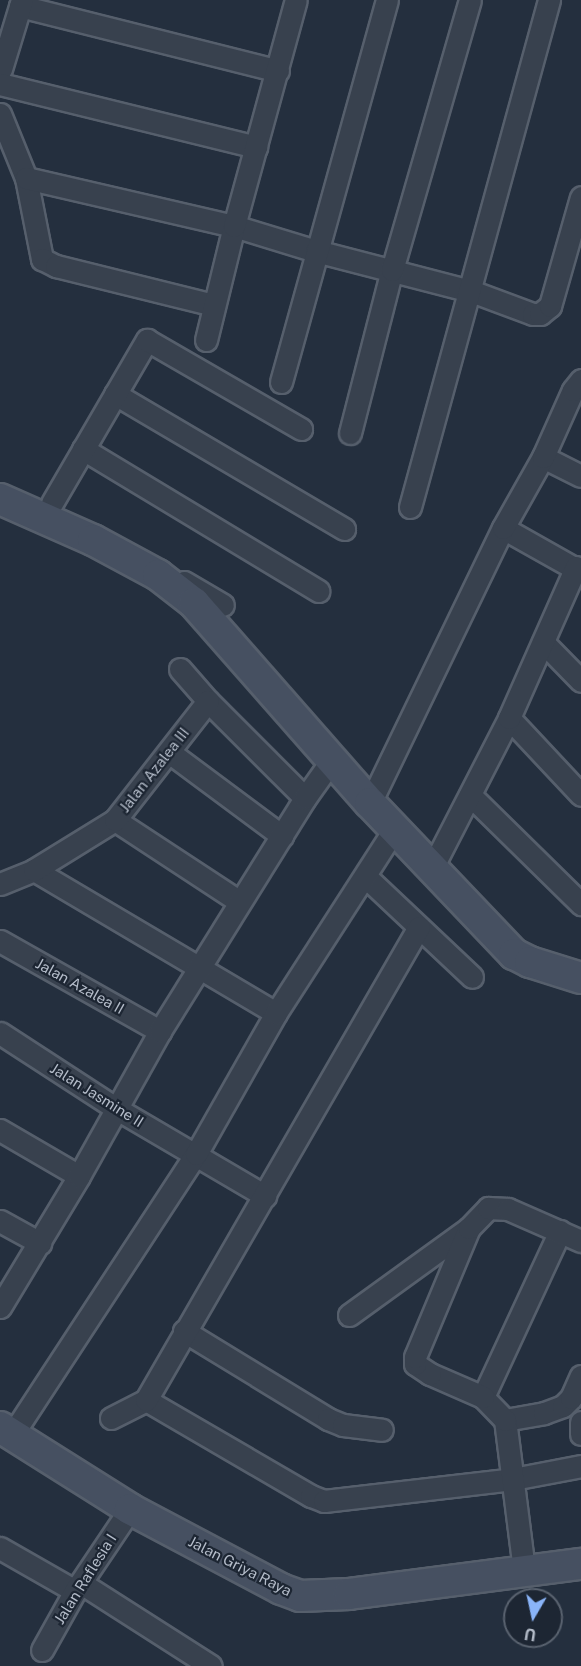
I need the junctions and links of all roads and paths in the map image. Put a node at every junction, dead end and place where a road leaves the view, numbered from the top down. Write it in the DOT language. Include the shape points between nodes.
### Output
graph roads {
  1 [pos="296,0"];
  2 [pos="387,0"];
  3 [pos="470,0"];
  4 [pos="549,0"];
  5 [pos="21,3"];
  6 [pos="278,70"];
  7 [pos="0,74"];
  8 [pos="0,114"];
  9 [pos="256,147"];
  10 [pos="26,178"];
  11 [pos="581,197"];
  12 [pos="234,226"];
  13 [pos="316,251"];
  14 [pos="572,267"];
  15 [pos="393,270"];
  16 [pos="471,291"];
  17 [pos="214,305"];
  18 [pos="206,340"];
  19 [pos="280,382"];
  20 [pos="578,388"];
  21 [pos="116,394"];
  22 [pos="301,429"];
  23 [pos="350,433"];
  24 [pos="83,449"];
  25 [pos="543,456"];
  26 [pos="581,476"];
  27 [pos="0,499"];
  28 [pos="410,507"];
  29 [pos="48,511"];
  30 [pos="503,528"];
  31 [pos="344,529"];
  32 [pos="579,569"];
  33 [pos="318,591"];
  34 [pos="543,642"];
  35 [pos="180,669"];
  36 [pos="581,681"];
  37 [pos="208,701"];
  38 [pos="509,718"];
  39 [pos="169,752"];
  40 [pos="332,760"];
  41 [pos="470,795"];
  42 [pos="581,795"];
  43 [pos="305,798"];
  44 [pos="370,803"];
  45 [pos="115,820"];
  46 [pos="395,828"];
  47 [pos="282,836"];
  48 [pos="432,868"];
  49 [pos="34,870"];
  50 [pos="365,876"];
  51 [pos="0,884"];
  52 [pos="240,902"];
  53 [pos="581,904"];
  54 [pos="419,927"];
  55 [pos="0,941"];
  56 [pos="200,970"];
  57 [pos="471,977"];
  58 [pos="581,978"];
  59 [pos="276,1013"];
  60 [pos="160,1031"];
  61 [pos="0,1033"];
  62 [pos="117,1109"];
  63 [pos="0,1130"];
  64 [pos="196,1154"];
  65 [pos="79,1176"];
  66 [pos="265,1196"];
  67 [pos="0,1221"];
  68 [pos="469,1228"];
  69 [pos="560,1231"];
  70 [pos="581,1241"];
  71 [pos="40,1244"];
  72 [pos="0,1307"];
  73 [pos="349,1315"];
  74 [pos="184,1331"];
  75 [pos="581,1376"];
  76 [pos="483,1397"];
  77 [pos="146,1400"];
  78 [pos="111,1418"];
  79 [pos="505,1420"];
  80 [pos="581,1422"];
  81 [pos="382,1430"];
  82 [pos="6,1431"];
  83 [pos="581,1434"];
  84 [pos="581,1466"];
  85 [pos="513,1479"];
  86 [pos="130,1509"];
  87 [pos="0,1548"];
  88 [pos="581,1564"];
  89 [pos="524,1570"];
  90 [pos="78,1587"];
  91 [pos="42,1650"];
  92 [pos="211,1666"];
  1 -- 6 [label="street"];
  2 -- 13 [label="street"];
  3 -- 15 [label="street"];
  4 -- 16 [label="street"];
  5 -- 6 [label="street"];
  5 -- 7 [label="street"];
  6 -- 9 [label="street"];
  7 -- 9 [label="street"];
  8 -- 10 [label="street"];
  9 -- 12 [label="street"];
  10 -- 12 [label="street"];
  10 -- 17 [label="street" via="42,259 56,266"];
  11 -- 14 [label="street"];
  12 -- 13 [label="street"];
  12 -- 17 [label="street"];
  13 -- 15 [label="street"];
  13 -- 19 [label="street"];
  14 -- 16 [label="street" via="550,306 540,314"];
  15 -- 16 [label="street"];
  15 -- 23 [label="street"];
  16 -- 28 [label="street"];
  17 -- 18 [label="street"];
  20 -- 25 [label="street"];
  21 -- 22 [label="street" via="147,340"];
  21 -- 24 [label="street"];
  21 -- 31 [label="street"];
  24 -- 29 [label="street"];
  24 -- 33 [label="street"];
  25 -- 26 [label="street"];
  25 -- 30 [label="street"];
  27 -- 29 [label="street"];
  29 -- 40 [label="street" via="158,575 210,611"];
  30 -- 32 [label="street"];
  30 -- 44 [label="street"];
  32 -- 34 [label="street"];
  34 -- 36 [label="street"];
  34 -- 38 [label="street"];
  35 -- 37 [label="street"];
  37 -- 39 [label="street, Jalan Azalea III"];
  37 -- 43 [label="street"];
  38 -- 41 [label="street"];
  38 -- 42 [label="street"];
  39 -- 45 [label="street, Jalan Azalea III"];
  39 -- 47 [label="street"];
  40 -- 43 [label="street"];
  40 -- 44 [label="street"];
  41 -- 48 [label="street"];
  41 -- 53 [label="street"];
  43 -- 47 [label="street"];
  44 -- 46 [label="street"];
  45 -- 49 [label="street, Jalan Azalea III"];
  45 -- 52 [label="street"];
  46 -- 48 [label="street"];
  46 -- 50 [label="street"];
  47 -- 52 [label="street"];
  48 -- 58 [label="street" via="514,954"];
  49 -- 51 [label="street, Jalan Azalea III"];
  49 -- 56 [label="street"];
  50 -- 54 [label="street"];
  50 -- 59 [label="street"];
  52 -- 56 [label="street"];
  54 -- 57 [label="street"];
  54 -- 66 [label="street"];
  55 -- 60 [label="street, Jalan Azalea II"];
  56 -- 59 [label="street"];
  56 -- 60 [label="street"];
  59 -- 64 [label="street"];
  60 -- 62 [label="street"];
  61 -- 62 [label="street, Jalan Jasmine II"];
  62 -- 64 [label="street, Jalan Jasmine II"];
  62 -- 65 [label="street"];
  63 -- 65 [label="street"];
  64 -- 66 [label="street, Jalan Jasmine II"];
  64 -- 82 [label="street"];
  65 -- 71 [label="street"];
  66 -- 74 [label="street"];
  67 -- 71 [label="street"];
  68 -- 69 [label="street" via="488,1208 496,1208 508,1209"];
  68 -- 73 [label="street"];
  68 -- 76 [label="street" via="414,1362 430,1374"];
  69 -- 70 [label="street"];
  69 -- 76 [label="street"];
  71 -- 72 [label="street"];
  74 -- 77 [label="street"];
  74 -- 81 [label="street" via="328,1419"];
  75 -- 79 [label="street" via="563,1406"];
  76 -- 79 [label="street"];
  77 -- 78 [label="street"];
  77 -- 85 [label="street" via="320,1501"];
  79 -- 85 [label="street"];
  80 -- 83 [label="street"];
  82 -- 86 [label="street, Jalan Griya Raya"];
  84 -- 85 [label="street"];
  85 -- 89 [label="street"];
  86 -- 89 [label="street, Jalan Griya Raya" via="300,1596 349,1594"];
  86 -- 90 [label="street, Jalan Raflesia I"];
  87 -- 90 [label="street"];
  88 -- 89 [label="street, Jalan Griya Raya"];
  90 -- 91 [label="street, Jalan Raflesia I"];
  90 -- 92 [label="street"];
}
